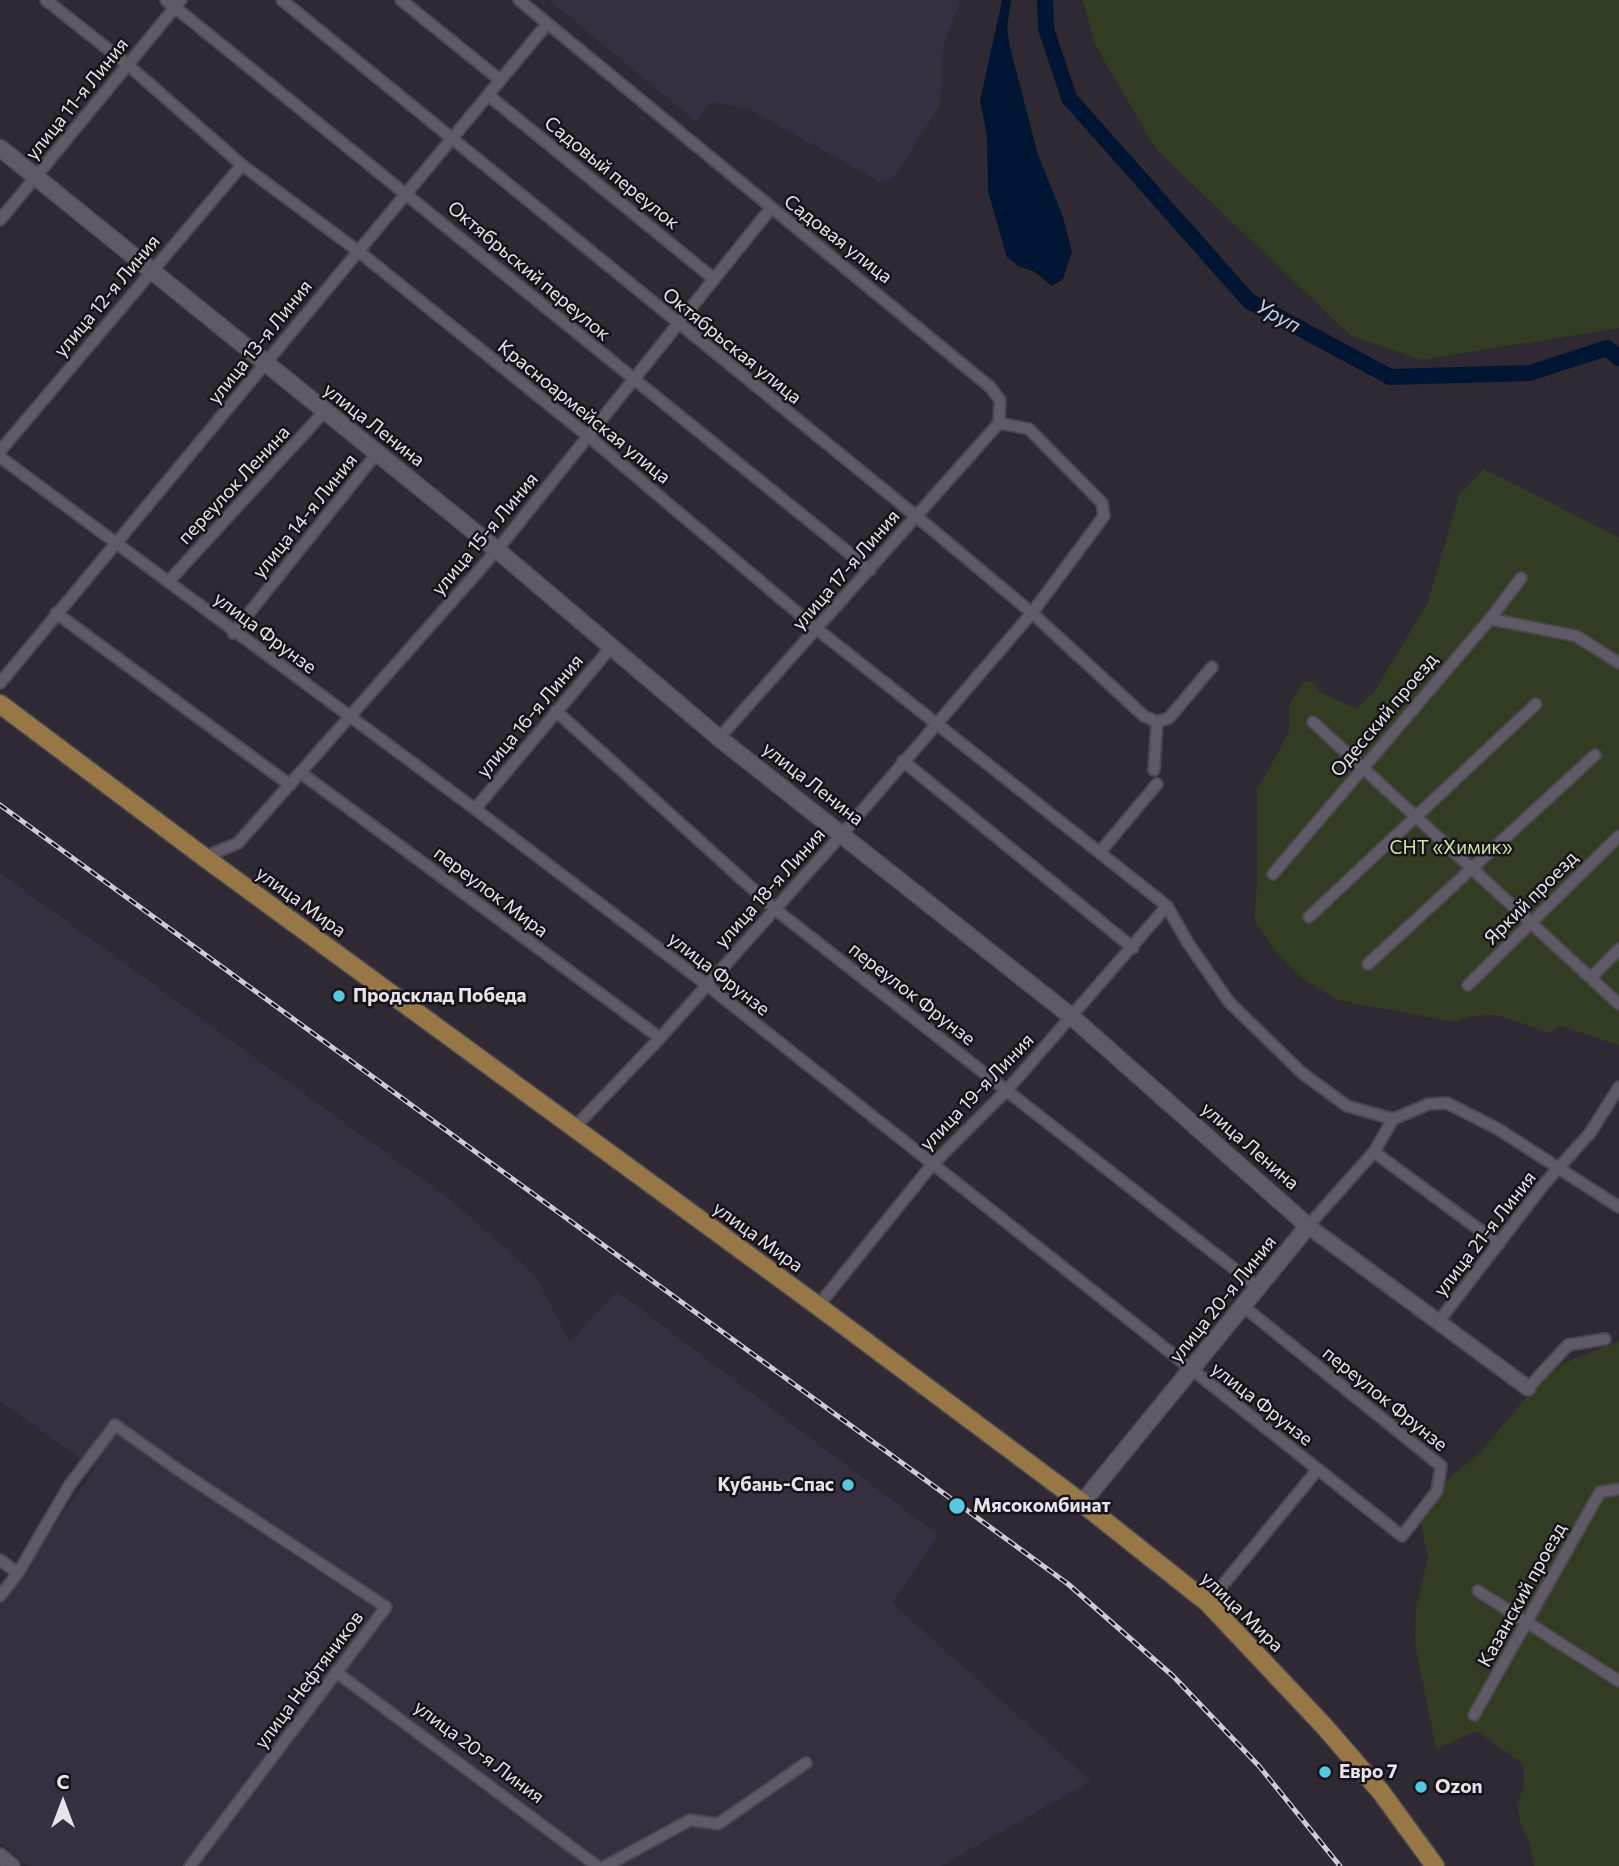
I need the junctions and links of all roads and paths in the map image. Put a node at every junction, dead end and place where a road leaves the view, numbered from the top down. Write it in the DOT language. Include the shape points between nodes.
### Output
graph roads {
  1 [pos="46,0"];
  2 [pos="282,0"];
  3 [pos="401,0"];
  4 [pos="519,0"];
  5 [pos="174,3"];
  6 [pos="547,24"];
  7 [pos="128,65"];
  8 [pos="500,80"];
  9 [pos="488,95"];
  10 [pos="451,139"];
  11 [pos="0,148"];
  12 [pos="242,165"];
  13 [pos="36,177"];
  14 [pos="406,192"];
  15 [pos="771,208"];
  16 [pos="0,220"];
  17 [pos="358,251"];
  18 [pos="150,271"];
  19 [pos="714,279"];
  20 [pos="677,324"];
  21 [pos="265,365"];
  22 [pos="633,380"];
  23 [pos="324,412"];
  24 [pos="999,423"];
  25 [pos="588,436"];
  26 [pos="0,451"];
  27 [pos="377,453"];
  28 [pos="0,457"];
  29 [pos="916,516"];
  30 [pos="115,543"];
  31 [pos="497,550"];
  32 [pos="870,570"];
  33 [pos="1521,578"];
  34 [pos="169,581"];
  35 [pos="56,613"];
  36 [pos="1032,613"];
  37 [pos="1490,619"];
  38 [pos="818,630"];
  39 [pos="233,633"];
  40 [pos="612,646"];
  41 [pos="1619,663"];
  42 [pos="1212,667"];
  43 [pos="0,684"];
  44 [pos="0,704"];
  45 [pos="1536,704"];
  46 [pos="556,711"];
  47 [pos="349,716"];
  48 [pos="937,721"];
  49 [pos="1157,722"];
  50 [pos="1314,722"];
  51 [pos="719,738"];
  52 [pos="1595,755"];
  53 [pos="903,761"];
  54 [pos="1363,768"];
  55 [pos="1154,770"];
  56 [pos="301,773"];
  57 [pos="1157,784"];
  58 [pos="290,785"];
  59 [pos="475,809"];
  60 [pos="1415,817"];
  61 [pos="843,833"];
  62 [pos="1619,836"];
  63 [pos="1100,852"];
  64 [pos="204,857"];
  65 [pos="1474,870"];
  66 [pos="1273,874"];
  67 [pos="1167,906"];
  68 [pos="776,910"];
  69 [pos="1310,917"];
  70 [pos="1532,923"];
  71 [pos="1133,948"];
  72 [pos="1619,949"];
  73 [pos="1368,964"];
  74 [pos="1591,978"];
  75 [pos="706,985"];
  76 [pos="1468,985"];
  77 [pos="1619,1004"];
  78 [pos="1072,1017"];
  79 [pos="660,1038"];
  80 [pos="1619,1087"];
  81 [pos="1008,1089"];
  82 [pos="1393,1119"];
  83 [pos="574,1128"];
  84 [pos="1374,1152"];
  85 [pos="931,1166"];
  86 [pos="1559,1168"];
  87 [pos="1619,1207"];
  88 [pos="1308,1226"];
  89 [pos="1499,1244"];
  90 [pos="1259,1289"];
  91 [pos="818,1306"];
  92 [pos="1244,1307"];
  93 [pos="1439,1321"];
  94 [pos="1605,1339"];
  95 [pos="1191,1371"];
  96 [pos="1528,1388"];
  97 [pos="1318,1469"];
  98 [pos="1619,1489"];
  99 [pos="1082,1503"];
  100 [pos="1402,1536"];
  101 [pos="0,1560"];
  102 [pos="18,1573"];
  103 [pos="1478,1591"];
  104 [pos="0,1596"];
  105 [pos="1208,1603"];
  106 [pos="1528,1621"];
  107 [pos="336,1672"];
  108 [pos="1619,1681"];
  109 [pos="1475,1715"];
  110 [pos="806,1763"];
  111 [pos="0,1856"];
  112 [pos="12,1866"];
  113 [pos="190,1866"];
  114 [pos="597,1866"];
  115 [pos="606,1866"];
  116 [pos="1435,1866"];
  1 -- 7 [label="street, Красноармейская улица"];
  2 -- 10 [label="street, Октябрьская улица"];
  3 -- 8 [label="street"];
  4 -- 6 [label="street, Садовая улица"];
  5 -- 7 [label="street, улица 11-я Линия"];
  5 -- 14 [label="street, Октябрьский переулок"];
  6 -- 8 [label="street, улица 13-я Линия"];
  6 -- 15 [label="street, Садовая улица"];
  7 -- 12 [label="street, Красноармейская улица"];
  7 -- 13 [label="street, улица 11-я Линия"];
  8 -- 9 [label="street, улица 13-я Линия"];
  9 -- 10 [label="street, улица 13-я Линия"];
  9 -- 19 [label="street, Садовый переулок"];
  10 -- 14 [label="street, улица 13-я Линия"];
  10 -- 20 [label="street, Октябрьская улица"];
  11 -- 13 [label="main road, улица Ленина"];
  12 -- 17 [label="street, Красноармейская улица"];
  12 -- 18 [label="street, улица 12-я Линия"];
  13 -- 16 [label="street, улица 11-я Линия"];
  13 -- 18 [label="main road, улица Ленина"];
  14 -- 17 [label="street, улица 13-я Линия"];
  14 -- 22 [label="street, Октябрьский переулок"];
  15 -- 19 [label="street, улица 15-я Линия"];
  15 -- 24 [label="street, Садовая улица" via="990,387 1000,400"];
  17 -- 21 [label="street, улица 13-я Линия"];
  17 -- 25 [label="street, Красноармейская улица"];
  18 -- 21 [label="main road, улица Ленина"];
  18 -- 26 [label="street, улица 12-я Линия"];
  19 -- 20 [label="street, улица 15-я Линия"];
  20 -- 22 [label="street, улица 15-я Линия"];
  20 -- 29 [label="street, Октябрьская улица"];
  21 -- 23 [label="main road, улица Ленина"];
  21 -- 30 [label="street, улица 13-я Линия"];
  22 -- 25 [label="street, улица 15-я Линия"];
  22 -- 32 [label="street, Октябрьский переулок"];
  23 -- 27 [label="main road, улица Ленина"];
  23 -- 34 [label="street, переулок Ленина"];
  24 -- 29 [label="street, улица 17-я Линия"];
  24 -- 36 [label="street, улица 18-я Линия" via="1029,429 1102,503 1104,516"];
  25 -- 31 [label="street, улица 15-я Линия"];
  25 -- 38 [label="street, Красноармейская улица"];
  27 -- 31 [label="main road, улица Ленина"];
  27 -- 39 [label="street, улица 14-я Линия"];
  28 -- 30 [label="street, улица Фрунзе"];
  29 -- 32 [label="street, улица 17-я Линия"];
  29 -- 36 [label="street, Октябрьская улица"];
  30 -- 34 [label="street, улица Фрунзе"];
  30 -- 35 [label="street, улица 13-я Линия"];
  31 -- 40 [label="main road, улица Ленина"];
  31 -- 47 [label="street, улица 15-я Линия"];
  32 -- 38 [label="street, улица 17-я Линия"];
  33 -- 37 [label="street, Одесский проезд"];
  34 -- 39 [label="street, улица Фрунзе"];
  35 -- 43 [label="street, улица 13-я Линия"];
  35 -- 58 [label="street"];
  36 -- 48 [label="street, улица 18-я Линия"];
  36 -- 49 [label="street, Октябрьская улица" via="1144,716"];
  37 -- 41 [label="street" via="1576,636"];
  37 -- 54 [label="street, Одесский проезд"];
  38 -- 48 [label="street, Красноармейская улица"];
  38 -- 51 [label="street, улица 17-я Линия"];
  39 -- 47 [label="street, улица Фрунзе"];
  40 -- 46 [label="street, улица 16-я Линия"];
  40 -- 51 [label="main road, улица Ленина"];
  42 -- 49 [label="street" via="1169,718"];
  44 -- 64 [label="main road, улица Мира"];
  45 -- 60 [label="street"];
  46 -- 59 [label="street, улица 16-я Линия"];
  46 -- 68 [label="street, переулок Фрунзе"];
  47 -- 56 [label="street, улица 15-я Линия"];
  47 -- 59 [label="street, улица Фрунзе"];
  48 -- 53 [label="street, улица 18-я Линия"];
  48 -- 63 [label="street, Красноармейская улица"];
  49 -- 55 [label="street"];
  50 -- 54 [label="street"];
  51 -- 61 [label="main road, улица Ленина"];
  52 -- 65 [label="street"];
  53 -- 61 [label="street, улица 18-я Линия"];
  53 -- 71 [label="street"];
  54 -- 60 [label="street"];
  54 -- 66 [label="street, Одесский проезд"];
  56 -- 58 [label="street, улица 15-я Линия"];
  56 -- 79 [label="street, переулок Мира"];
  57 -- 63 [label="street"];
  58 -- 64 [label="street, улица 15-я Линия" via="238,843"];
  59 -- 75 [label="street, улица Фрунзе"];
  60 -- 65 [label="street"];
  60 -- 69 [label="street"];
  61 -- 68 [label="street, улица 18-я Линия"];
  61 -- 78 [label="main road, улица Ленина"];
  62 -- 70 [label="street, Яркий проезд"];
  63 -- 67 [label="street, Красноармейская улица"];
  64 -- 83 [label="main road, улица Мира"];
  65 -- 70 [label="street"];
  65 -- 73 [label="street"];
  67 -- 71 [label="street, улица 19-я Линия"];
  67 -- 82 [label="street, Красноармейская улица" via="1228,1002 1302,1073 1347,1106"];
  68 -- 75 [label="street, улица 18-я Линия"];
  68 -- 81 [label="street, переулок Фрунзе"];
  70 -- 74 [label="street"];
  70 -- 76 [label="street, Яркий проезд"];
  71 -- 78 [label="street, улица 19-я Линия"];
  72 -- 74 [label="street"];
  74 -- 77 [label="street"];
  75 -- 79 [label="street, улица 18-я Линия"];
  75 -- 85 [label="street, улица Фрунзе"];
  78 -- 81 [label="street, улица 19-я Линия"];
  78 -- 88 [label="main road, улица Ленина"];
  79 -- 83 [label="street, улица 18-я Линия"];
  80 -- 86 [label="street" via="1590,1133"];
  81 -- 85 [label="street, улица 19-я Линия"];
  81 -- 90 [label="street, переулок Фрунзе"];
  82 -- 84 [label="street, улица 20-я Линия"];
  82 -- 86 [label="street" via="1429,1104 1447,1103"];
  83 -- 91 [label="main road, улица Мира"];
  84 -- 88 [label="street, улица 20-я Линия"];
  84 -- 89 [label="street"];
  85 -- 91 [label="street, улица 19-я Линия"];
  85 -- 95 [label="street, улица Фрунзе"];
  86 -- 87 [label="street"];
  86 -- 89 [label="street, улица 21-я Линия"];
  88 -- 90 [label="main road, улица 20-я Линия"];
  88 -- 93 [label="street, улица Ленина"];
  89 -- 93 [label="street, улица 21-я Линия"];
  90 -- 92 [label="main road, улица 20-я Линия"];
  91 -- 99 [label="main road, улица Мира"];
  92 -- 95 [label="main road, улица 20-я Линия"];
  92 -- 100 [label="street, переулок Фрунзе" via="1441,1466 1437,1492"];
  93 -- 96 [label="street, улица Ленина"];
  94 -- 96 [label="street, улица Ленина" via="1568,1345"];
  95 -- 97 [label="street, улица Фрунзе"];
  95 -- 99 [label="main road, улица 20-я Линия"];
  97 -- 100 [label="street, улица Фрунзе"];
  97 -- 105 [label="street"];
  98 -- 106 [label="street, Казанский проезд" via="1600,1492"];
  99 -- 105 [label="main road, улица Мира"];
  101 -- 102 [label="street"];
  102 -- 104 [label="street"];
  102 -- 107 [label="street, улица Нефтяников" via="69,1486 115,1425 386,1607"];
  103 -- 106 [label="street"];
  105 -- 116 [label="main road, улица Мира" via="1348,1754"];
  106 -- 108 [label="street"];
  106 -- 109 [label="street, Казанский проезд"];
  107 -- 113 [label="street, улица Нефтяников"];
  107 -- 114 [label="street, улица 20-я Линия"];
  110 -- 115 [label="street" via="718,1824 690,1820"];
  111 -- 112 [label="street"];
}
